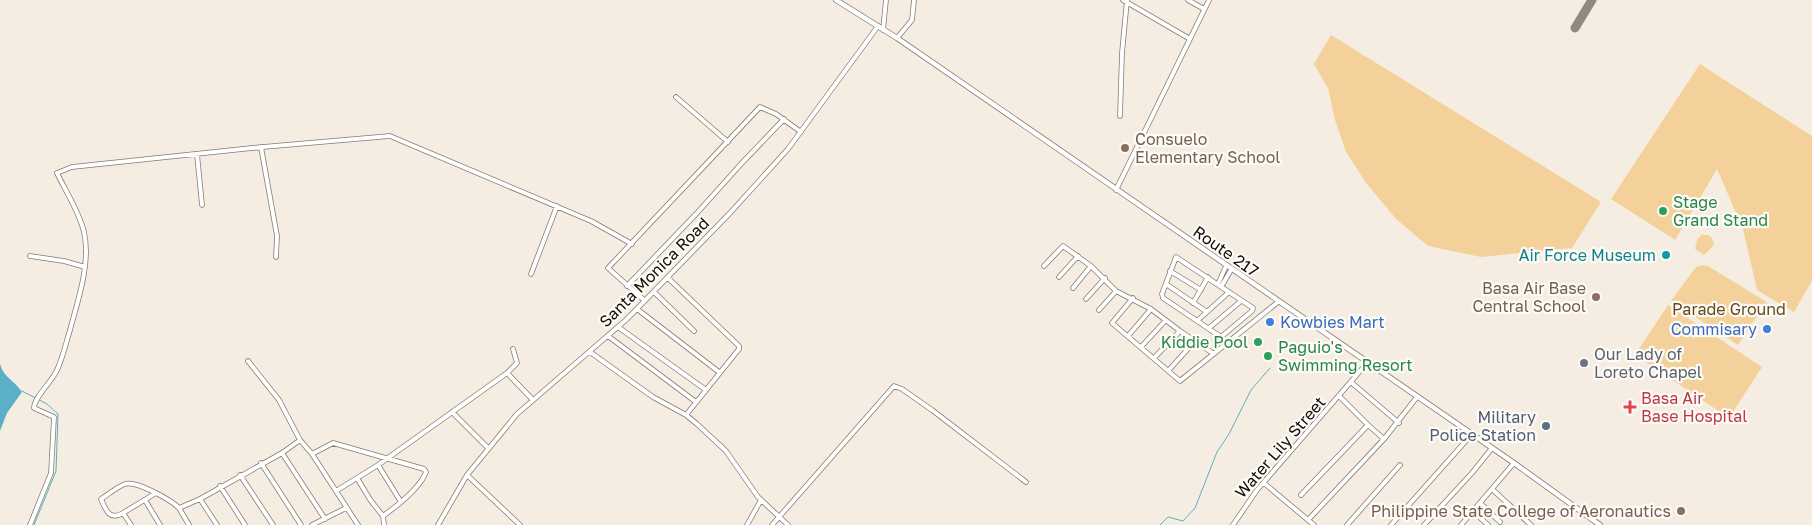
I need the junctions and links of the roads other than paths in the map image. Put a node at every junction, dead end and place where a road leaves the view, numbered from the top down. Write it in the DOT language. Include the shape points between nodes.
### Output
graph roads {
  1 [pos="886,0"];
  2 [pos="914,0"];
  3 [pos="1188,0"];
  4 [pos="1208,0"];
  5 [pos="838,1"];
  6 [pos="1125,1"];
  7 [pos="1204,9"];
  8 [pos="878,26"];
  9 [pos="883,30"];
  10 [pos="897,38"];
  11 [pos="1190,39"];
  12 [pos="676,97"];
  13 [pos="1120,116"];
  14 [pos="784,120"];
  15 [pos="801,132"];
  16 [pos="728,142"];
  17 [pos="261,147"];
  18 [pos="197,154"];
  19 [pos="1116,190"];
  20 [pos="202,205"];
  21 [pos="557,206"];
  22 [pos="632,244"];
  23 [pos="30,256"];
  24 [pos="1078,256"];
  25 [pos="276,257"];
  26 [pos="1044,266"];
  27 [pos="1091,266"];
  28 [pos="1226,266"];
  29 [pos="85,267"];
  30 [pos="1231,270"];
  31 [pos="1170,271"];
  32 [pos="531,274"];
  33 [pos="1059,277"];
  34 [pos="1208,277"];
  35 [pos="668,278"];
  36 [pos="1105,278"];
  37 [pos="1166,284"];
  38 [pos="1219,285"];
  39 [pos="627,286"];
  40 [pos="1073,288"];
  41 [pos="1200,290"];
  42 [pos="1116,291"];
  43 [pos="654,292"];
  44 [pos="1229,292"];
  45 [pos="1133,298"];
  46 [pos="1086,299"];
  47 [pos="1241,300"];
  48 [pos="645,301"];
  49 [pos="1193,302"];
  50 [pos="1278,302"];
  51 [pos="637,309"];
  52 [pos="1151,309"];
  53 [pos="1099,310"];
  54 [pos="1207,312"];
  55 [pos="1166,321"];
  56 [pos="1197,321"];
  57 [pos="618,327"];
  58 [pos="1209,328"];
  59 [pos="694,331"];
  60 [pos="1180,331"];
  61 [pos="608,336"];
  62 [pos="1128,336"];
  63 [pos="1195,341"];
  64 [pos="1141,347"];
  65 [pos="513,348"];
  66 [pos="590,352"];
  67 [pos="1214,354"];
  68 [pos="1154,358"];
  69 [pos="248,361"];
  70 [pos="1368,363"];
  71 [pos="1168,371"];
  72 [pos="719,372"];
  73 [pos="507,373"];
  74 [pos="1352,383"];
  75 [pos="706,390"];
  76 [pos="1340,396"];
  77 [pos="1417,397"];
  78 [pos="533,400"];
  79 [pos="696,402"];
  80 [pos="452,412"];
  81 [pos="686,415"];
  82 [pos="1398,423"];
  83 [pos="1368,425"];
  84 [pos="1472,434"];
  85 [pos="300,440"];
  86 [pos="1384,440"];
  87 [pos="488,448"];
  88 [pos="1492,448"];
  89 [pos="282,453"];
  90 [pos="312,454"];
  91 [pos="386,459"];
  92 [pos="261,464"];
  93 [pos="1514,464"];
  94 [pos="378,465"];
  95 [pos="1400,465"];
  96 [pos="240,475"];
  97 [pos="467,475"];
  98 [pos="358,478"];
  99 [pos="1026,482"];
  100 [pos="1264,482"];
  101 [pos="220,486"];
  102 [pos="1492,489"];
  103 [pos="336,491"];
  104 [pos="156,493"];
  105 [pos="1301,495"];
  106 [pos="200,499"];
  107 [pos="145,500"];
  108 [pos="761,500"];
  109 [pos="401,502"];
  110 [pos="1480,503"];
  111 [pos="179,508"];
  112 [pos="346,508"];
  113 [pos="1473,511"];
  114 [pos="123,513"];
  115 [pos="383,516"];
  116 [pos="778,517"];
  117 [pos="325,519"];
  118 [pos="1308,520"];
  119 [pos="1500,522"];
  120 [pos="30,525"];
  121 [pos="131,525"];
  122 [pos="160,525"];
  123 [pos="189,525"];
  124 [pos="218,525"];
  125 [pos="245,525"];
  126 [pos="273,525"];
  127 [pos="301,525"];
  128 [pos="312,525"];
  129 [pos="358,525"];
  130 [pos="384,525"];
  131 [pos="438,525"];
  132 [pos="520,525"];
  133 [pos="747,525"];
  134 [pos="772,525"];
  135 [pos="788,525"];
  136 [pos="1233,525"];
  137 [pos="1314,525"];
  138 [pos="1347,525"];
  139 [pos="1391,525"];
  140 [pos="1424,525"];
  141 [pos="1461,525"];
  142 [pos="1488,525"];
  143 [pos="1531,525"];
  144 [pos="1600,525"];
  1 -- 9 [label="street"];
  2 -- 10 [label="street" via="912,20"];
  3 -- 7 [label="street"];
  4 -- 7 [label="street"];
  5 -- 8 [label="main road, Route 217"];
  6 -- 11 [label="street"];
  6 -- 13 [label="street"];
  7 -- 11 [label="street"];
  8 -- 9 [label="main road, Route 217"];
  8 -- 15 [label="street, Santa Monica Road"];
  9 -- 10 [label="main road, Route 217"];
  10 -- 19 [label="main road, Route 217"];
  11 -- 19 [label="street"];
  12 -- 16 [label="street"];
  14 -- 15 [label="street"];
  14 -- 16 [label="street" via="760,107"];
  14 -- 39 [label="street"];
  15 -- 35 [label="street, Santa Monica Road"];
  16 -- 22 [label="street"];
  17 -- 18 [label="street"];
  17 -- 21 [label="street" via="390,136"];
  17 -- 25 [label="street" via="277,236"];
  18 -- 20 [label="street"];
  18 -- 29 [label="street" via="72,167 57,172 81,220"];
  19 -- 28 [label="main road, Route 217"];
  21 -- 22 [label="street"];
  21 -- 32 [label="street"];
  22 -- 39 [label="street" via="608,268"];
  23 -- 29 [label="street"];
  24 -- 26 [label="street" via="1063,246"];
  24 -- 27 [label="street"];
  24 -- 33 [label="street"];
  27 -- 36 [label="street"];
  27 -- 40 [label="street"];
  28 -- 30 [label="main road, Route 217"];
  28 -- 38 [label="street"];
  29 -- 120 [label="street" via="57,371 36,398 34,408 54,417 54,434 51,474"];
  30 -- 38 [label="street"];
  30 -- 50 [label="main road, Route 217"];
  31 -- 34 [label="street" via="1176,257"];
  31 -- 37 [label="street"];
  31 -- 41 [label="street"];
  34 -- 38 [label="street"];
  34 -- 41 [label="street"];
  35 -- 43 [label="street, Santa Monica Road"];
  35 -- 72 [label="street" via="738,344 739,349"];
  36 -- 42 [label="street"];
  36 -- 46 [label="street"];
  37 -- 49 [label="street"];
  37 -- 56 [label="street" via="1163,298"];
  38 -- 44 [label="street"];
  39 -- 48 [label="street"];
  41 -- 49 [label="street"];
  42 -- 45 [label="street"];
  42 -- 53 [label="street"];
  43 -- 48 [label="street, Santa Monica Road"];
  43 -- 59 [label="street"];
  44 -- 47 [label="street"];
  44 -- 54 [label="street"];
  45 -- 52 [label="street"];
  45 -- 62 [label="street" via="1112,323"];
  47 -- 58 [label="street"];
  47 -- 58 [label="street" via="1253,308 1252,311 1222,336"];
  48 -- 51 [label="street, Santa Monica Road"];
  49 -- 54 [label="street"];
  50 -- 67 [label="street"];
  50 -- 70 [label="main road, Route 217"];
  51 -- 57 [label="street, Santa Monica Road"];
  51 -- 72 [label="street"];
  52 -- 55 [label="street"];
  52 -- 62 [label="street"];
  54 -- 56 [label="street"];
  55 -- 60 [label="street"];
  55 -- 64 [label="street"];
  56 -- 58 [label="street"];
  57 -- 61 [label="street, Santa Monica Road"];
  57 -- 75 [label="street"];
  60 -- 63 [label="street"];
  60 -- 68 [label="street"];
  61 -- 66 [label="street, Santa Monica Road"];
  61 -- 79 [label="street"];
  62 -- 64 [label="street"];
  63 -- 67 [label="street"];
  63 -- 71 [label="street"];
  64 -- 68 [label="street"];
  65 -- 73 [label="street" via="516,363"];
  66 -- 78 [label="street, Santa Monica Road"];
  66 -- 81 [label="street" via="653,397"];
  67 -- 71 [label="street" via="1180,381"];
  68 -- 71 [label="street"];
  69 -- 85 [label="street" via="279,400"];
  70 -- 74 [label="street, Water Lily Street"];
  70 -- 77 [label="main road, Route 217"];
  72 -- 75 [label="street"];
  73 -- 78 [label="street"];
  73 -- 80 [label="street"];
  74 -- 76 [label="street, Water Lily Street"];
  74 -- 82 [label="street"];
  75 -- 79 [label="street"];
  76 -- 83 [label="street"];
  76 -- 100 [label="street, Water Lily Street"];
  77 -- 82 [label="street"];
  77 -- 84 [label="main road, Route 217"];
  78 -- 87 [label="street, Santa Monica Road"];
  79 -- 81 [label="street"];
  80 -- 87 [label="street"];
  80 -- 91 [label="street"];
  81 -- 108 [label="street" via="726,451"];
  82 -- 86 [label="street"];
  83 -- 86 [label="street"];
  83 -- 105 [label="street"];
  84 -- 88 [label="main road, Route 217"];
  84 -- 139 [label="street"];
  85 -- 89 [label="street"];
  85 -- 90 [label="street"];
  86 -- 118 [label="street"];
  87 -- 97 [label="street, Santa Monica Road"];
  88 -- 93 [label="main road, Route 217"];
  88 -- 140 [label="street"];
  89 -- 92 [label="street"];
  89 -- 117 [label="street"];
  90 -- 91 [label="street" via="333,443"];
  90 -- 103 [label="street"];
  91 -- 94 [label="street"];
  91 -- 109 [label="street" via="426,472"];
  92 -- 96 [label="street"];
  92 -- 127 [label="street"];
  93 -- 102 [label="street"];
  93 -- 144 [label="main road, Route 217"];
  94 -- 98 [label="street"];
  94 -- 109 [label="street"];
  95 -- 138 [label="street"];
  96 -- 101 [label="street"];
  96 -- 126 [label="street"];
  97 -- 131 [label="street, Santa Monica Road"];
  97 -- 132 [label="street"];
  98 -- 103 [label="street"];
  98 -- 115 [label="street"];
  99 -- 116 [label="street" via="932,410 894,386"];
  100 -- 118 [label="street"];
  100 -- 136 [label="street, Water Lily Street"];
  101 -- 106 [label="street"];
  101 -- 125 [label="street"];
  102 -- 110 [label="street"];
  102 -- 143 [label="street"];
  103 -- 112 [label="street"];
  104 -- 107 [label="street"];
  104 -- 111 [label="street"];
  104 -- 114 [label="street" via="126,484 101,499 111,516"];
  106 -- 111 [label="street"];
  106 -- 124 [label="street"];
  107 -- 114 [label="street"];
  107 -- 122 [label="street"];
  108 -- 116 [label="street"];
  108 -- 133 [label="street"];
  109 -- 115 [label="street"];
  110 -- 113 [label="street"];
  110 -- 119 [label="street"];
  111 -- 123 [label="street"];
  112 -- 117 [label="street"];
  112 -- 129 [label="street"];
  113 -- 141 [label="street"];
  113 -- 142 [label="street"];
  114 -- 121 [label="street"];
  115 -- 130 [label="street"];
  116 -- 134 [label="street"];
  116 -- 135 [label="street"];
  117 -- 128 [label="street"];
  118 -- 137 [label="street"];
}
